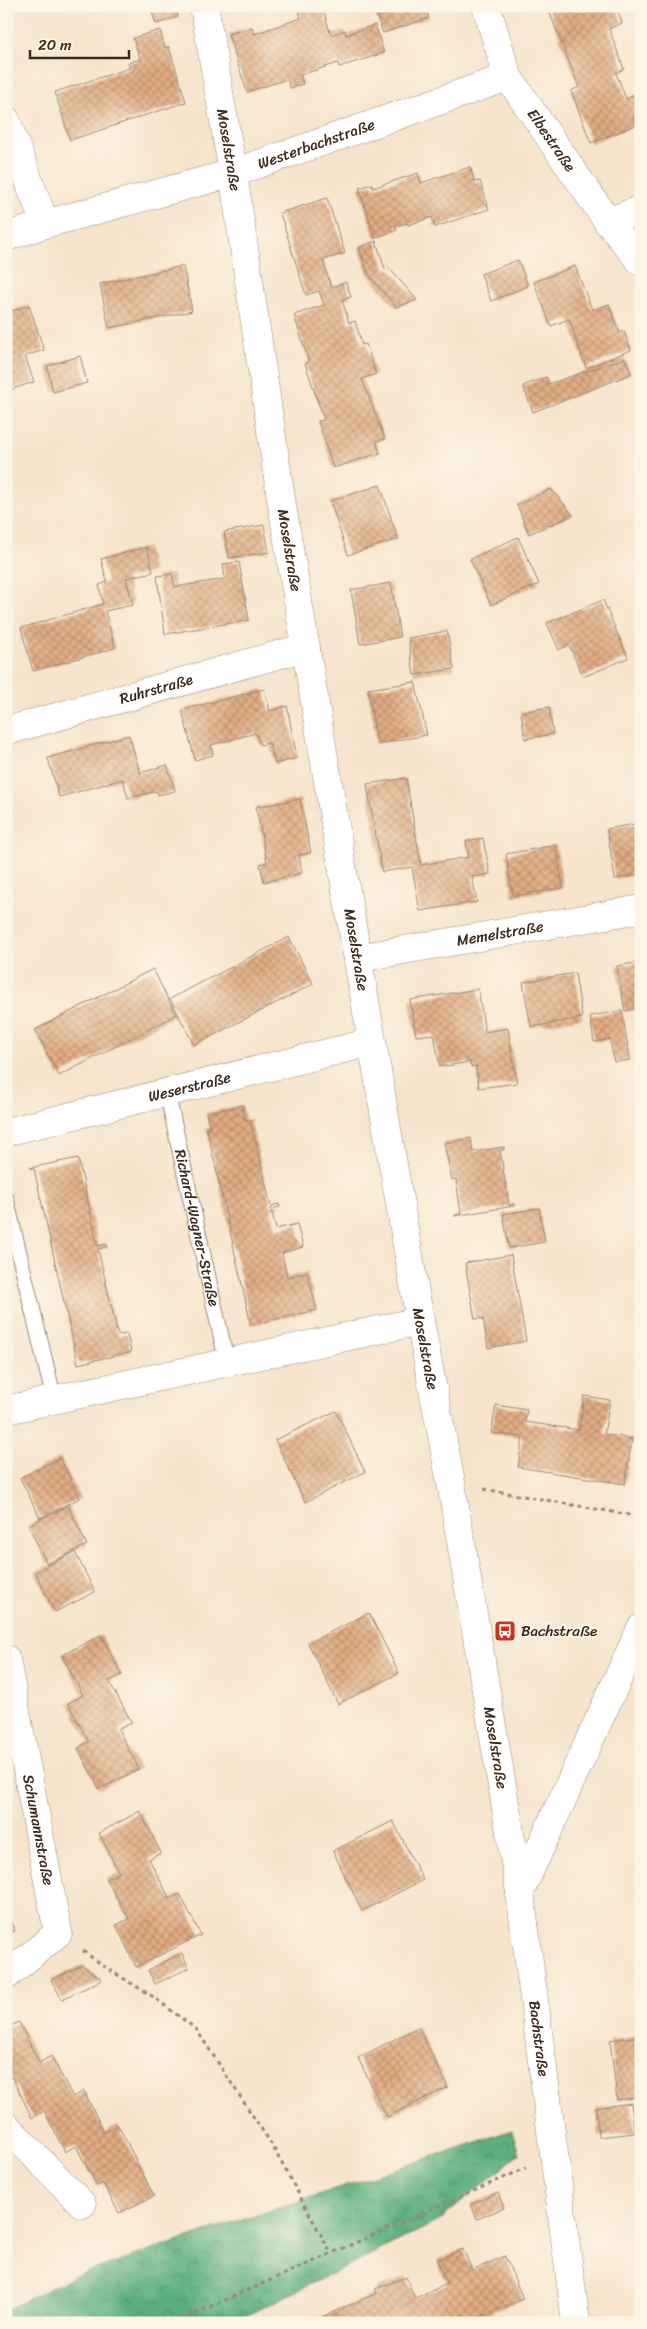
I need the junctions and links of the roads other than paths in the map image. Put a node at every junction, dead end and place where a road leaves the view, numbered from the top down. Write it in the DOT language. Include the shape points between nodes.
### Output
graph roads {
  1 [pos="204,6"];
  2 [pos="486,6"];
  3 [pos="508,77"];
  4 [pos="6,120"];
  5 [pos="233,173"];
  6 [pos="641,209"];
  7 [pos="608,222"];
  8 [pos="46,224"];
  9 [pos="6,237"];
  10 [pos="641,262"];
  11 [pos="306,647"];
  12 [pos="6,731"];
  13 [pos="641,909"];
  14 [pos="358,958"];
  15 [pos="372,1042"];
  16 [pos="167,1092"];
  17 [pos="6,1132"];
  18 [pos="6,1200"];
  19 [pos="420,1321"];
  20 [pos="227,1363"];
  21 [pos="54,1400"];
  22 [pos="6,1410"];
  23 [pos="641,1628"];
  24 [pos="6,1659"];
  25 [pos="520,1892"];
  26 [pos="6,1976"];
  27 [pos="6,2126"];
  28 [pos="82,2204"];
  29 [pos="576,2323"];
  1 -- 5 [label="street, Moselstraße"];
  2 -- 3 [label="street, Elbestraße"];
  3 -- 5 [label="street, Westerbachstraße"];
  3 -- 7 [label="street, Elbestraße"];
  4 -- 8 [label="street"];
  5 -- 8 [label="street, Westerbachstraße"];
  5 -- 11 [label="street, Moselstraße"];
  6 -- 7 [label="street"];
  7 -- 10 [label="street, Elbestraße"];
  8 -- 9 [label="street, Westerbachstraße"];
  11 -- 12 [label="street, Ruhrstraße"];
  11 -- 14 [label="street, Moselstraße"];
  13 -- 14 [label="street, Memelstraße"];
  14 -- 15 [label="street, Moselstraße"];
  15 -- 16 [label="street, Weserstraße"];
  15 -- 19 [label="street, Moselstraße"];
  16 -- 17 [label="street, Weserstraße"];
  16 -- 20 [label="lane, Richard-Wagner-Straße"];
  18 -- 21 [label="lane"];
  19 -- 20 [label="street"];
  19 -- 25 [label="street, Moselstraße" via="451,1483"];
  20 -- 21 [label="street"];
  21 -- 22 [label="street"];
  23 -- 25 [label="street"];
  24 -- 26 [label="street, Schumannstraße" via="58,1933"];
  25 -- 29 [label="street, Bachstraße"];
  27 -- 28 [label="street"];
}
